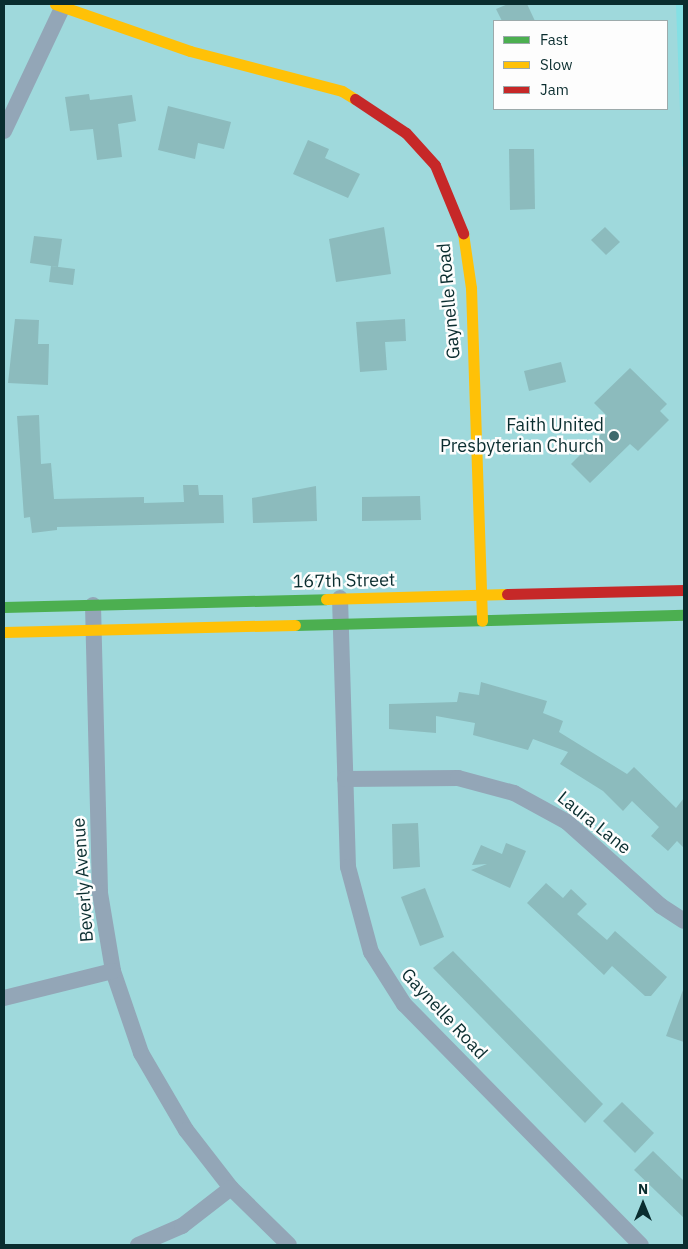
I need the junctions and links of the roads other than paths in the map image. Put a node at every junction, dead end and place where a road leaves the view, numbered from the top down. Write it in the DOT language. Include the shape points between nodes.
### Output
graph roads {
  1 [pos="60,5"];
  2 [pos="4,131"];
  3 [pos="684,590"];
  4 [pos="482,595"];
  5 [pos="340,598"];
  6 [pos="93,605"];
  7 [pos="4,607"];
  8 [pos="684,614"];
  9 [pos="482,621"];
  10 [pos="339,624"];
  11 [pos="92,630"];
  12 [pos="4,632"];
  13 [pos="345,779"];
  14 [pos="684,921"];
  15 [pos="113,971"];
  16 [pos="4,998"];
  17 [pos="231,1188"];
  18 [pos="138,1245"];
  19 [pos="289,1245"];
  20 [pos="641,1245"];
  1 -- 2 [label="street"];
  1 -- 4 [label="main road, Gaynelle Road" via="190,51 342,91 406,133 435,165 462,225 471,288"];
  3 -- 4 [label="main road, 167th Street"];
  4 -- 5 [label="main road, 167th Street"];
  4 -- 9 [label="main road, Gaynelle Road"];
  5 -- 6 [label="main road, 167th Street"];
  5 -- 10 [label="street, Gaynelle Road"];
  6 -- 7 [label="main road, 167th Street"];
  6 -- 11 [label="street, Beverly Avenue"];
  8 -- 9 [label="main road"];
  9 -- 10 [label="main road"];
  10 -- 11 [label="main road"];
  10 -- 13 [label="street, Gaynelle Road"];
  11 -- 12 [label="main road"];
  11 -- 15 [label="street, Beverly Avenue" via="100,893"];
  13 -- 14 [label="street, Laura Lane" via="458,778 514,794 567,822 661,906"];
  13 -- 20 [label="street, Gaynelle Road" via="352,894 379,970 404,1004"];
  15 -- 16 [label="street"];
  15 -- 17 [label="street, Beverly Avenue" via="141,1053 186,1130"];
  17 -- 18 [label="street" via="182,1226"];
  17 -- 19 [label="street, Beverly Avenue"];
}
